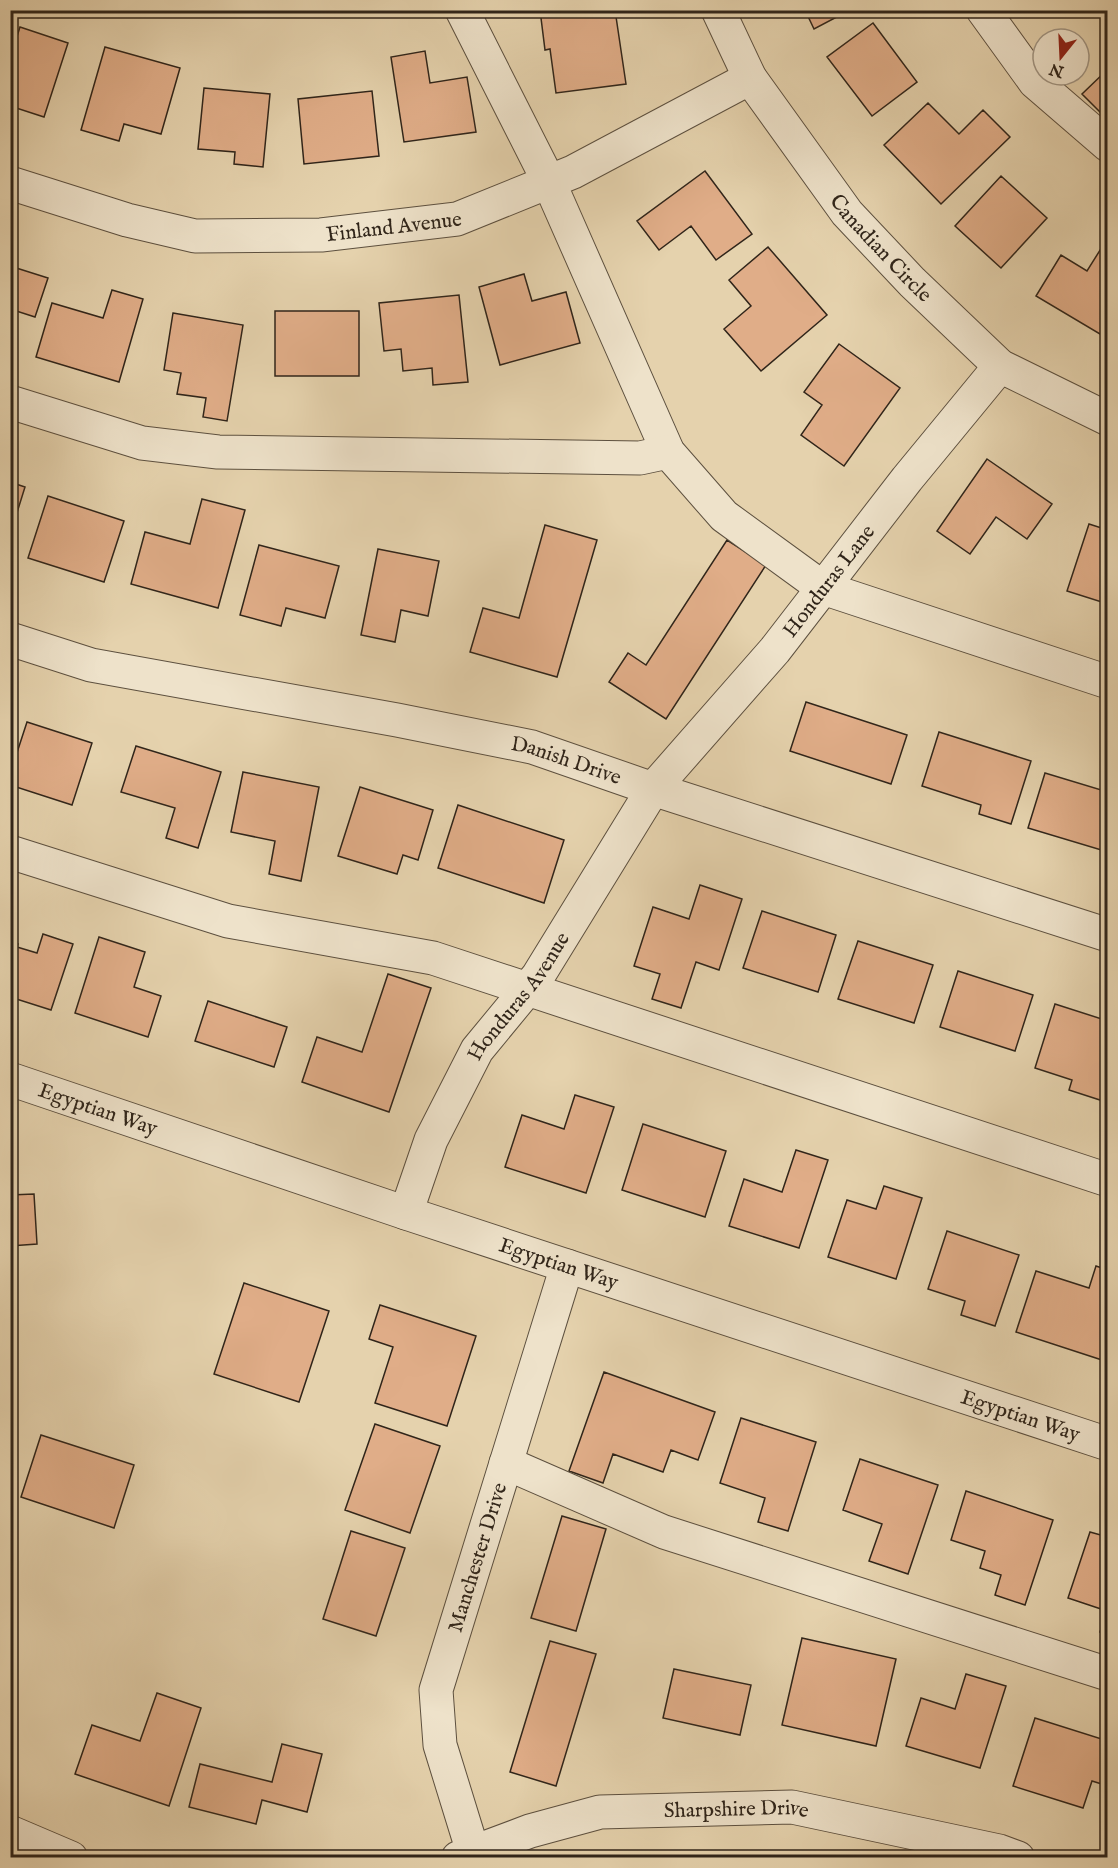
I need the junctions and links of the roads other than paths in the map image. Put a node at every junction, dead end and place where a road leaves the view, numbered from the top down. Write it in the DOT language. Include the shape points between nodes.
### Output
graph roads {
  1 [pos="462,10"];
  2 [pos="718,10"];
  3 [pos="982,10"];
  4 [pos="750,78"];
  5 [pos="1107,145"];
  6 [pos="549,182"];
  7 [pos="10,183"];
  8 [pos="1000,366"];
  9 [pos="10,402"];
  10 [pos="1107,419"];
  11 [pos="668,452"];
  12 [pos="823,588"];
  13 [pos="10,639"];
  14 [pos="1107,682"];
  15 [pos="653,789"];
  16 [pos="10,852"];
  17 [pos="1107,935"];
  18 [pos="528,988"];
  19 [pos="10,1079"];
  20 [pos="1107,1180"];
  21 [pos="406,1214"];
  22 [pos="567,1266"];
  23 [pos="1107,1444"];
  24 [pos="506,1462"];
  25 [pos="1107,1674"];
  26 [pos="10,1832"];
  27 [pos="465,1855"];
  28 [pos="1005,1855"];
  29 [pos="71,1857"];
  1 -- 6 [label="street"];
  2 -- 4 [label="street, Canadian Circle"];
  3 -- 5 [label="street" via="1035,82"];
  4 -- 6 [label="street, Finland Avenue"];
  4 -- 8 [label="street, Canadian Circle" via="847,213"];
  6 -- 7 [label="street, Finland Avenue" via="457,219 321,235 195,236 127,220"];
  6 -- 11 [label="street"];
  8 -- 10 [label="street, Canadian Circle"];
  8 -- 12 [label="street, Honduras Lane"];
  9 -- 11 [label="street" via="142,443 219,452 640,458"];
  11 -- 12 [label="street" via="724,516"];
  12 -- 14 [label="street"];
  12 -- 15 [label="street, Honduras Lane" via="775,650"];
  13 -- 15 [label="street, Danish Drive" via="92,665 532,747"];
  15 -- 17 [label="street, Danish Drive"];
  15 -- 18 [label="street, Honduras Avenue"];
  16 -- 18 [label="street" via="228,921 433,958"];
  18 -- 20 [label="street"];
  18 -- 21 [label="street, Honduras Avenue" via="477,1050 431,1140"];
  19 -- 21 [label="street, Egyptian Way"];
  21 -- 22 [label="street, Egyptian Way"];
  22 -- 23 [label="street, Egyptian Way"];
  22 -- 24 [label="street, Manchester Drive"];
  24 -- 25 [label="street" via="664,1532"];
  24 -- 27 [label="street, Manchester Drive" via="436,1690 440,1745"];
  26 -- 29 [label="street"];
  27 -- 28 [label="street, Sharpshire Drive" via="530,1831 600,1812 792,1807"];
}
